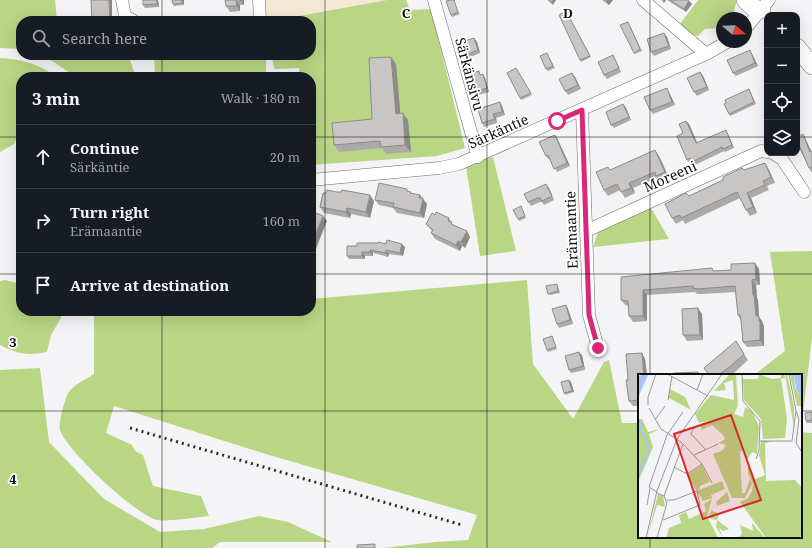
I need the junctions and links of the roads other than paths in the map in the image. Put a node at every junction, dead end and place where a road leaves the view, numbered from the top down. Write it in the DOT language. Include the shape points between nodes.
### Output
graph roads {
  1 [pos="122,0"];
  2 [pos="259,0"];
  3 [pos="434,0"];
  4 [pos="642,0"];
  5 [pos="745,0"];
  6 [pos="764,6"];
  7 [pos="125,16"];
  8 [pos="260,16"];
  9 [pos="752,21"];
  10 [pos="716,48"];
  11 [pos="800,52"];
  12 [pos="706,54"];
  13 [pos="812,66"];
  14 [pos="582,110"];
  15 [pos="764,152"];
  16 [pos="778,156"];
  17 [pos="478,157"];
  18 [pos="316,180"];
  19 [pos="804,192"];
  20 [pos="586,230"];
  21 [pos="598,348"];
  1 -- 7 [label="street"];
  2 -- 8 [label="street"];
  3 -- 17 [label="street, Särkänsivu"];
  4 -- 12 [label="street"];
  5 -- 6 [label="main road" via="752,7"];
  6 -- 9 [label="street"];
  10 -- 12 [label="street, Särkäntie"];
  11 -- 13 [label="main road"];
  12 -- 14 [label="street, Särkäntie"];
  14 -- 17 [label="street, Särkäntie"];
  14 -- 20 [label="street, Erämaantie"];
  15 -- 20 [label="street, Moreeni"];
  16 -- 19 [label="street"];
  17 -- 18 [label="street, Särkäntie" via="439,168"];
  20 -- 21 [label="street, Erämaantie" via="589,315"];
}
